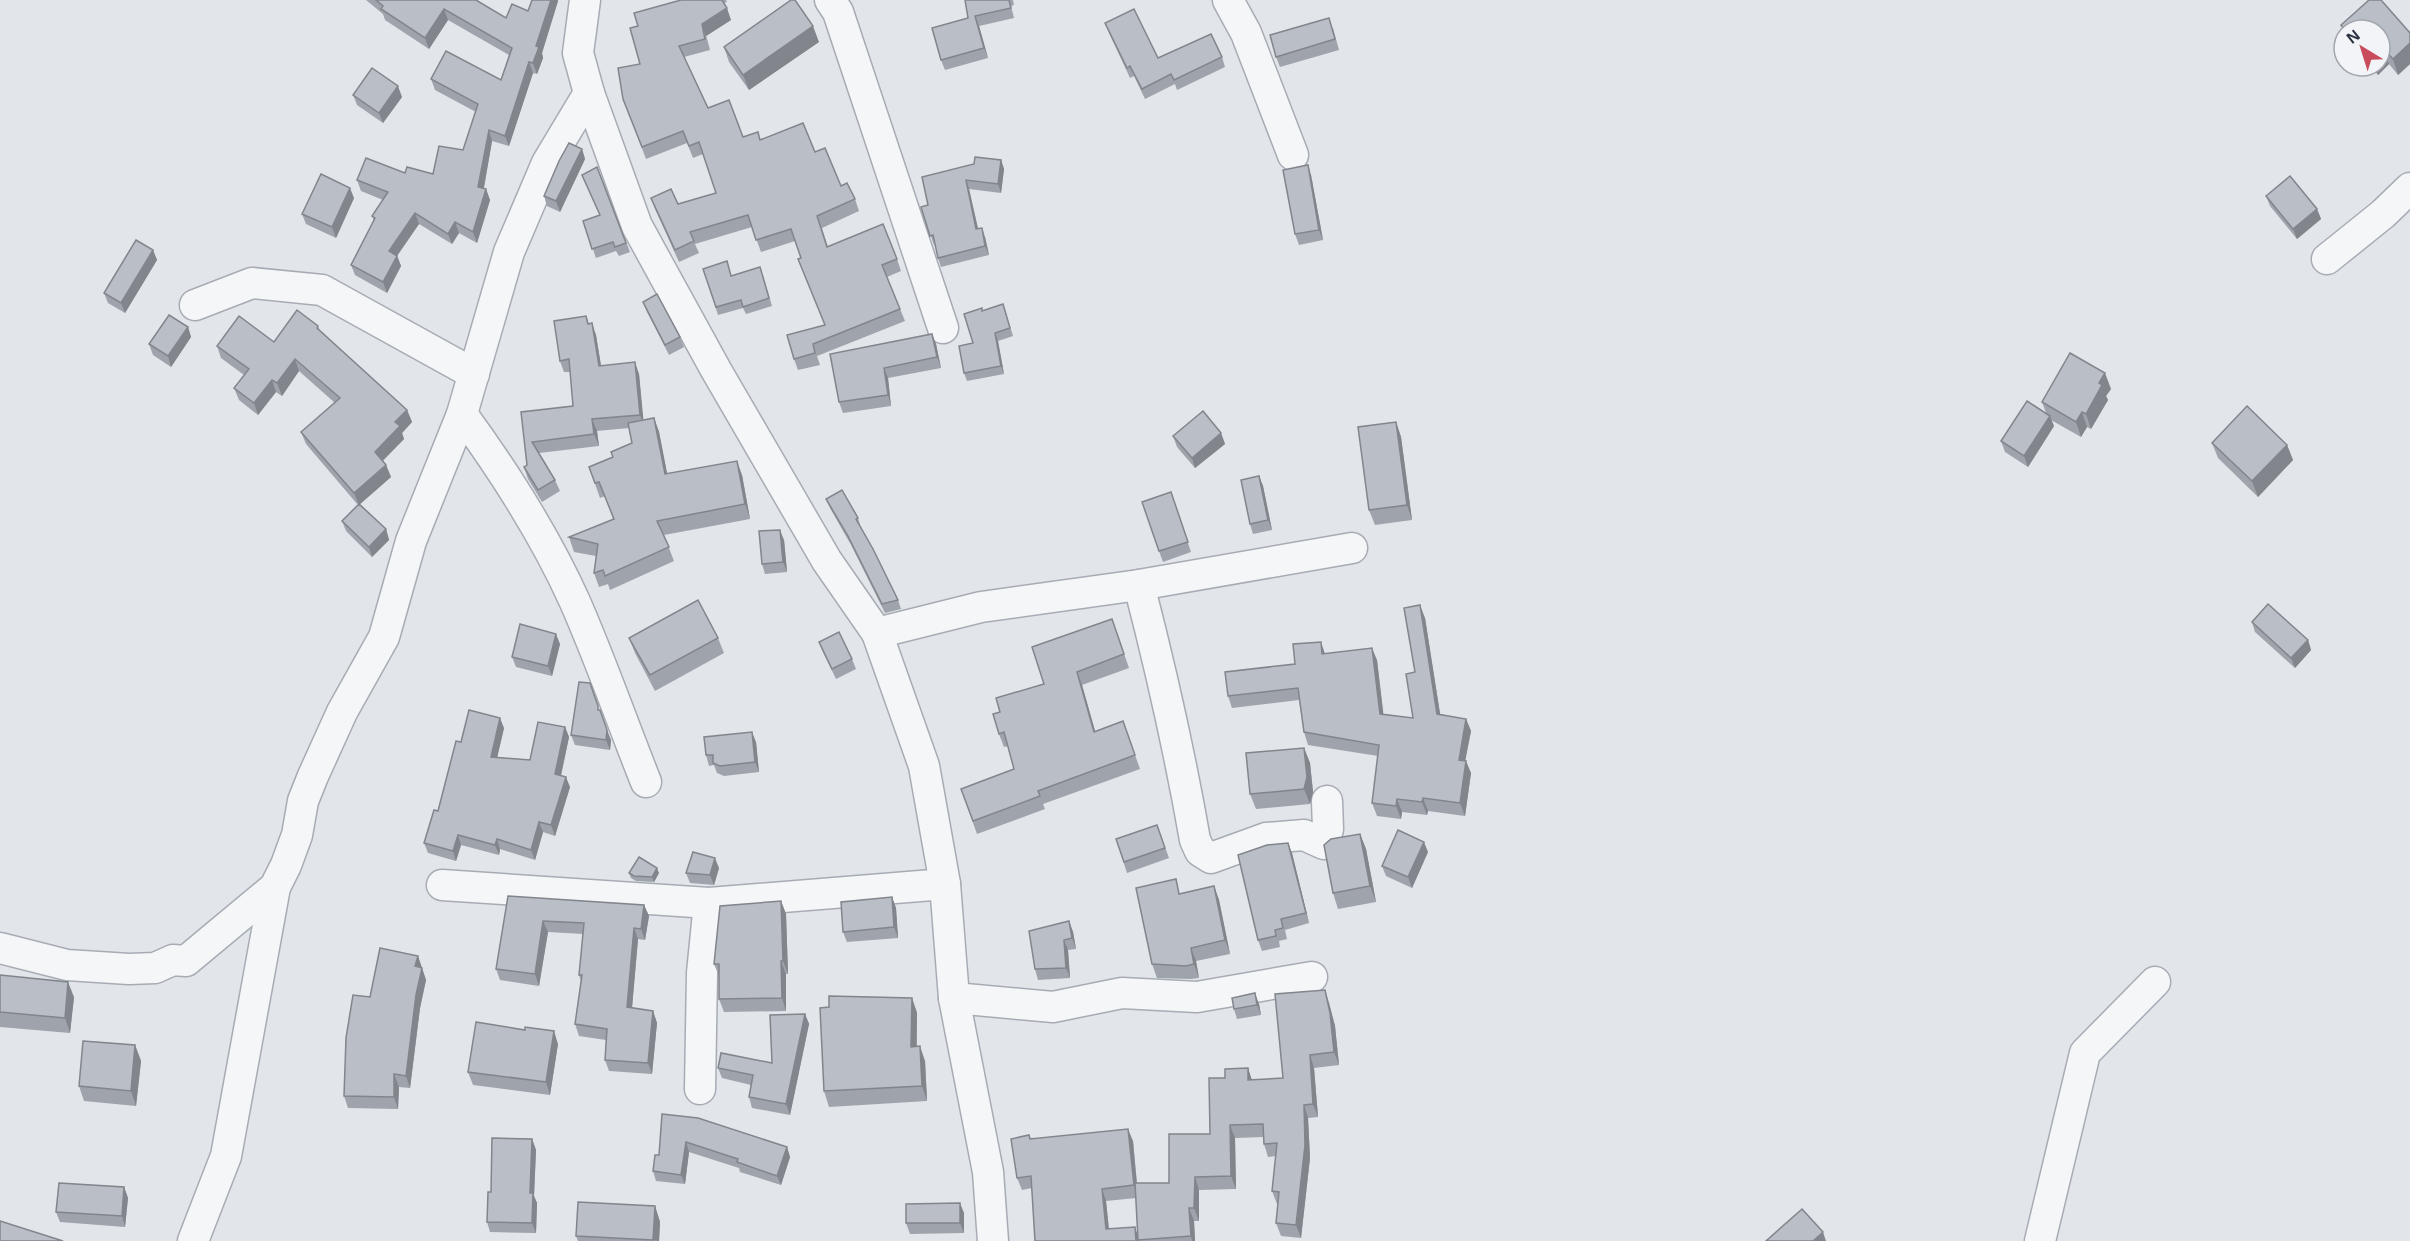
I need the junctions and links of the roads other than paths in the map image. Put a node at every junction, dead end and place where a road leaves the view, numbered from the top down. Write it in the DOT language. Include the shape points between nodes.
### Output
graph roads {
  1 [pos="585,0"];
  2 [pos="830,0"];
  3 [pos="1228,0"];
  4 [pos="589,93"];
  5 [pos="1293,155"];
  6 [pos="2410,189"];
  7 [pos="2327,259"];
  8 [pos="195,305"];
  9 [pos="944,328"];
  10 [pos="474,374"];
  11 [pos="462,414"];
  12 [pos="1352,548"];
  13 [pos="1139,585"];
  14 [pos="877,633"];
  15 [pos="646,782"];
  16 [pos="1326,801"];
  17 [pos="945,884"];
  18 [pos="442,885"];
  19 [pos="275,887"];
  20 [pos="710,903"];
  21 [pos="0,948"];
  22 [pos="1312,977"];
  23 [pos="2155,982"];
  24 [pos="954,998"];
  25 [pos="700,1089"];
  26 [pos="193,1241"];
  27 [pos="993,1241"];
  28 [pos="2040,1241"];
  1 -- 4 [label="street" via="578,53"];
  2 -- 9 [label="street" via="838,12"];
  3 -- 5 [label="street" via="1246,33"];
  4 -- 10 [label="street" via="547,163 513,242"];
  4 -- 14 [label="street" via="637,226 827,561"];
  6 -- 7 [label="street"];
  8 -- 10 [label="street" via="252,283 322,290"];
  10 -- 11 [label="street"];
  11 -- 15 [label="street" via="520,498 575,602"];
  11 -- 19 [label="street" via="411,541 384,637 317,767 303,801 297,835"];
  12 -- 13 [label="street"];
  13 -- 14 [label="street" via="981,607"];
  13 -- 16 [label="street" via="1167,692 1200,851 1211,858 1266,838 1304,835 1324,844 1328,828"];
  14 -- 17 [label="street" via="924,766"];
  17 -- 20 [label="street"];
  17 -- 24 [label="street"];
  18 -- 20 [label="street"];
  19 -- 21 [label="street" via="186,960 173,960 155,968 67,965"];
  19 -- 26 [label="street" via="226,1156"];
  20 -- 25 [label="street" via="702,973"];
  22 -- 24 [label="street" via="1197,997 1122,993 1053,1007"];
  23 -- 28 [label="street" via="2085,1053"];
  24 -- 27 [label="street" via="988,1172"];
}
